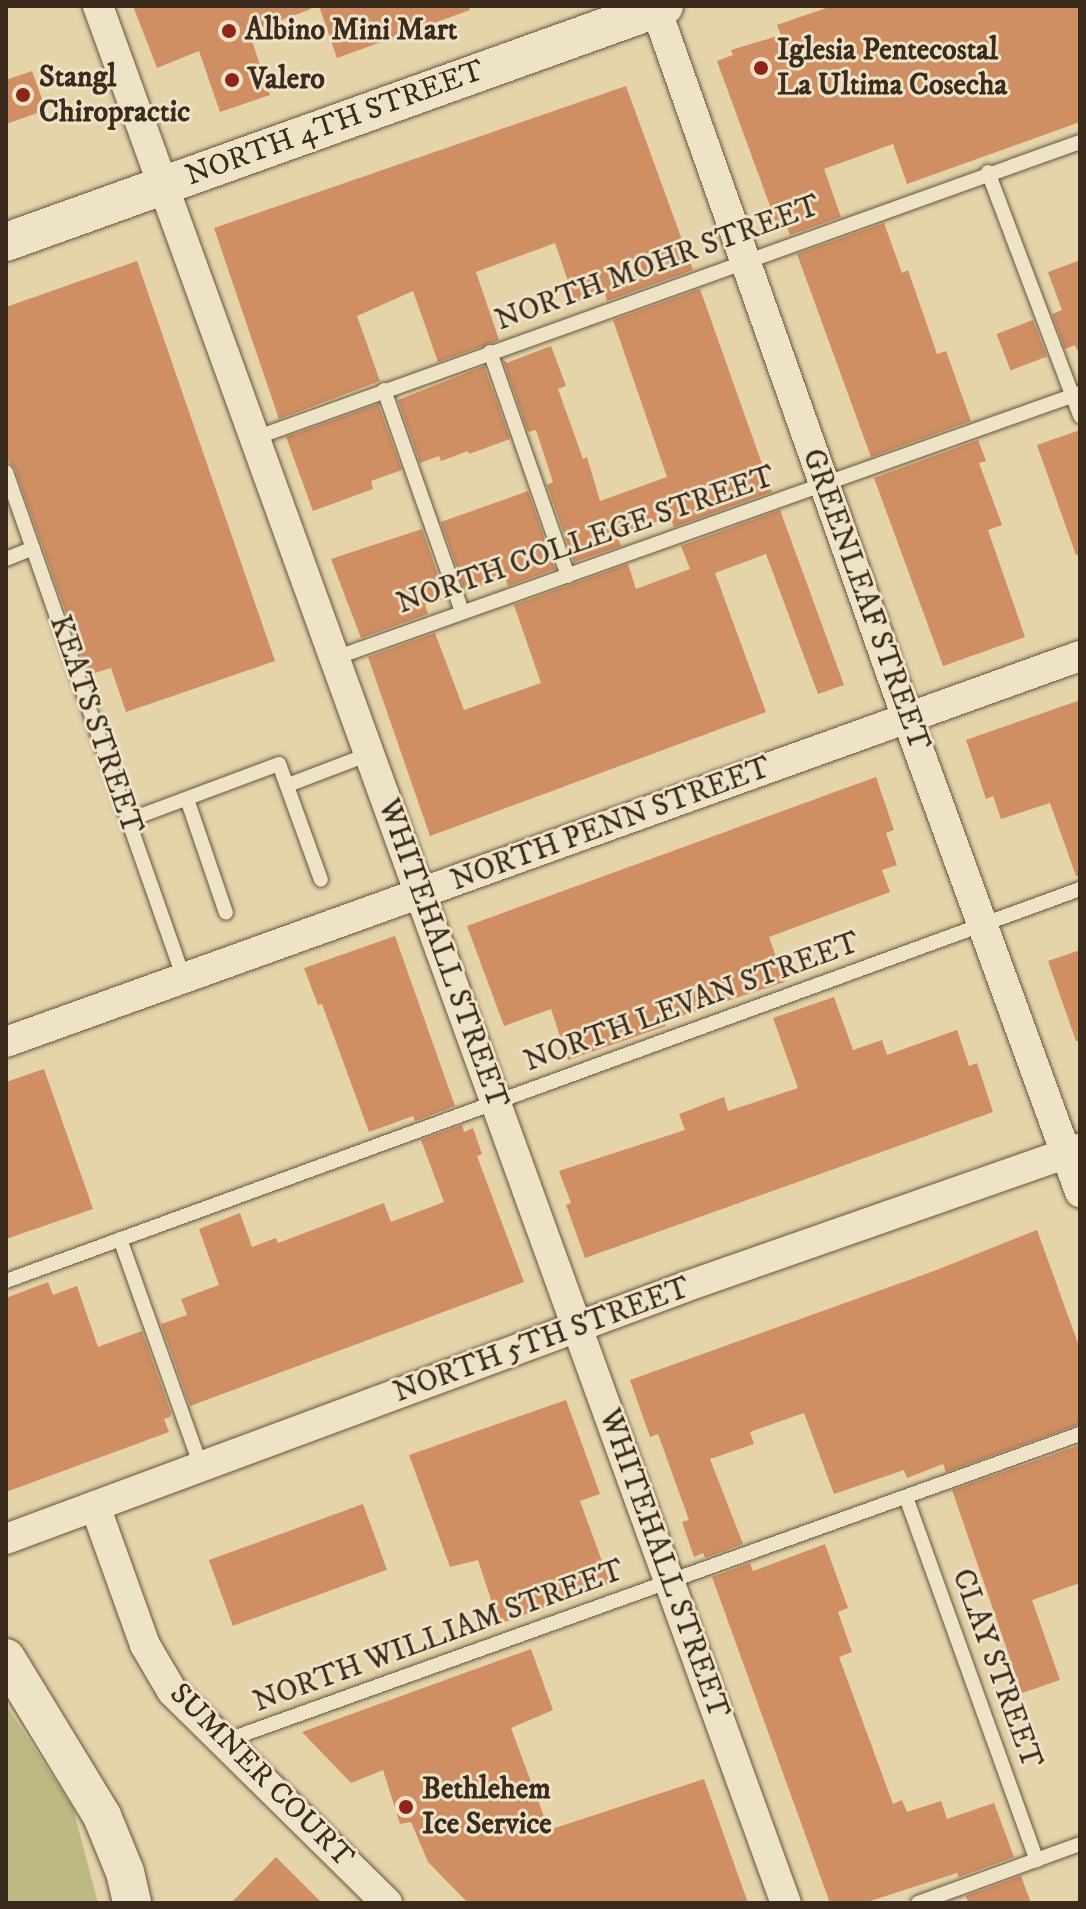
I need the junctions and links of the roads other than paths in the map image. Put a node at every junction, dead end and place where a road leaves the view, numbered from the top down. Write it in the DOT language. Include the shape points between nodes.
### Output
graph roads {
  1 [pos="98,6"];
  2 [pos="658,7"];
  3 [pos="1080,142"];
  4 [pos="988,172"];
  5 [pos="163,184"];
  6 [pos="6,242"];
  7 [pos="744,262"];
  8 [pos="490,352"];
  9 [pos="384,390"];
  10 [pos="1076,394"];
  11 [pos="1080,416"];
  12 [pos="255,438"];
  13 [pos="6,472"];
  14 [pos="824,485"];
  15 [pos="33,548"];
  16 [pos="6,559"];
  17 [pos="568,576"];
  18 [pos="462,612"];
  19 [pos="1080,656"];
  20 [pos="335,658"];
  21 [pos="907,718"];
  22 [pos="369,754"];
  23 [pos="288,785"];
  24 [pos="187,799"];
  25 [pos="129,820"];
  26 [pos="321,880"];
  27 [pos="1080,889"];
  28 [pos="420,894"];
  29 [pos="226,913"];
  30 [pos="982,924"];
  31 [pos="184,979"];
  32 [pos="6,1042"];
  33 [pos="496,1103"];
  34 [pos="1073,1151"];
  35 [pos="1080,1192"];
  36 [pos="120,1239"];
  37 [pos="6,1281"];
  38 [pos="577,1327"];
  39 [pos="1080,1434"];
  40 [pos="201,1467"];
  41 [pos="906,1497"];
  42 [pos="95,1506"];
  43 [pos="6,1539"];
  44 [pos="669,1581"];
  45 [pos="6,1658"];
  46 [pos="222,1742"];
  47 [pos="102,1816"];
  48 [pos="1080,1844"];
  49 [pos="1037,1860"];
  50 [pos="132,1903"];
  51 [pos="159,1903"];
  52 [pos="387,1903"];
  53 [pos="786,1903"];
  54 [pos="918,1903"];
  1 -- 5 [label="street, WHITEHALL STREET"];
  2 -- 5 [label="street, NORTH 4TH STREET"];
  2 -- 7 [label="street, GREENLEAF STREET"];
  3 -- 4 [label="lane, NORTH MOHR STREET"];
  4 -- 7 [label="lane, NORTH MOHR STREET"];
  4 -- 10 [label="lane"];
  5 -- 6 [label="street, NORTH 4TH STREET"];
  5 -- 12 [label="street, WHITEHALL STREET"];
  7 -- 8 [label="lane, NORTH MOHR STREET"];
  7 -- 14 [label="street, GREENLEAF STREET"];
  8 -- 9 [label="lane, NORTH MOHR STREET"];
  8 -- 17 [label="lane"];
  9 -- 12 [label="lane, NORTH MOHR STREET"];
  9 -- 18 [label="lane"];
  10 -- 11 [label="lane"];
  10 -- 14 [label="lane, NORTH COLLEGE STREET"];
  12 -- 20 [label="street, WHITEHALL STREET"];
  13 -- 15 [label="lane, KEATS STREET"];
  14 -- 17 [label="lane, NORTH COLLEGE STREET"];
  14 -- 21 [label="street, GREENLEAF STREET"];
  15 -- 16 [label="lane"];
  15 -- 25 [label="lane, KEATS STREET"];
  17 -- 18 [label="lane, NORTH COLLEGE STREET"];
  18 -- 20 [label="lane, NORTH COLLEGE STREET"];
  19 -- 21 [label="street, NORTH PENN STREET"];
  20 -- 22 [label="street, WHITEHALL STREET"];
  21 -- 28 [label="street, NORTH PENN STREET"];
  21 -- 30 [label="street, GREENLEAF STREET"];
  22 -- 23 [label="lane"];
  22 -- 28 [label="street, WHITEHALL STREET"];
  23 -- 24 [label="lane" via="279,764"];
  23 -- 26 [label="lane"];
  24 -- 25 [label="lane"];
  24 -- 29 [label="lane"];
  25 -- 31 [label="lane, KEATS STREET"];
  27 -- 30 [label="lane, NORTH LEVAN STREET"];
  28 -- 31 [label="street, NORTH PENN STREET"];
  28 -- 33 [label="street, WHITEHALL STREET"];
  30 -- 33 [label="lane, NORTH LEVAN STREET"];
  30 -- 34 [label="street, GREENLEAF STREET"];
  31 -- 32 [label="street, NORTH PENN STREET"];
  33 -- 36 [label="lane, NORTH LEVAN STREET"];
  33 -- 38 [label="street, WHITEHALL STREET"];
  34 -- 35 [label="street, GREENLEAF STREET"];
  34 -- 38 [label="street, NORTH 5TH STREET"];
  36 -- 37 [label="lane, NORTH LEVAN STREET"];
  36 -- 40 [label="lane"];
  38 -- 40 [label="street, NORTH 5TH STREET"];
  38 -- 44 [label="street, WHITEHALL STREET"];
  39 -- 41 [label="lane, NORTH WILLIAM STREET"];
  40 -- 42 [label="street, NORTH 5TH STREET"];
  41 -- 44 [label="lane, NORTH WILLIAM STREET"];
  41 -- 49 [label="lane, CLAY STREET"];
  42 -- 43 [label="street, NORTH 5TH STREET"];
  42 -- 46 [label="street, SUMNER COURT" via="145,1645 172,1691"];
  44 -- 46 [label="lane, NORTH WILLIAM STREET"];
  44 -- 53 [label="street, WHITEHALL STREET"];
  45 -- 47 [label="street"];
  46 -- 52 [label="street, SUMNER COURT"];
  47 -- 50 [label="street"];
  47 -- 51 [label="street"];
  48 -- 49 [label="lane"];
  49 -- 54 [label="lane"];
}
